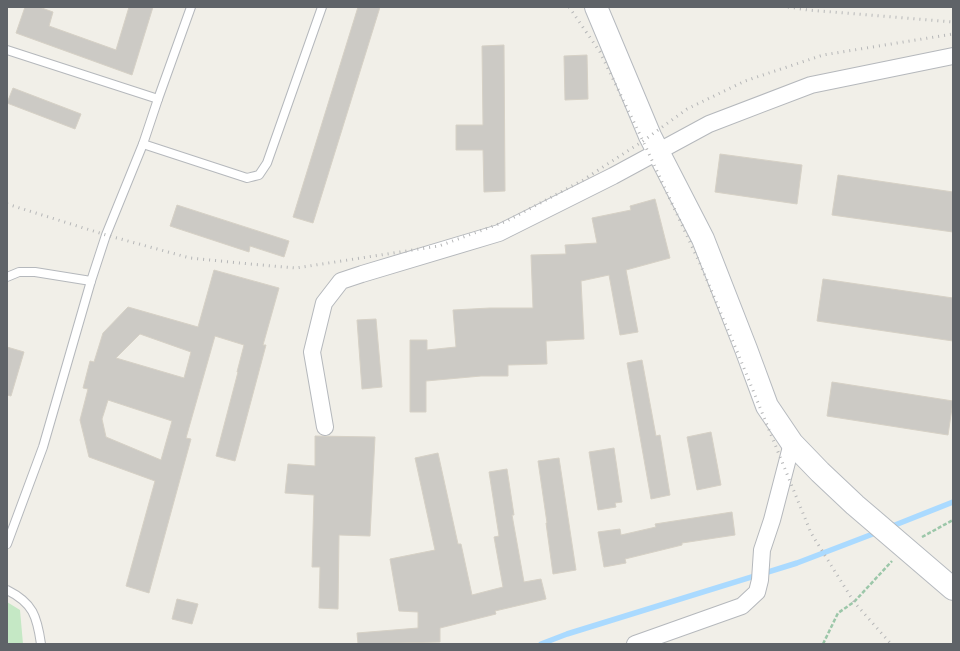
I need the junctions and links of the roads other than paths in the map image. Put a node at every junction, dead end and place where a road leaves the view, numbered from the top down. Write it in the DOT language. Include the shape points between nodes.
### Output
graph roads {
  1 [pos="191,7"];
  2 [pos="322,7"];
  3 [pos="596,7"];
  4 [pos="7,50"];
  5 [pos="953,56"];
  6 [pos="158,99"];
  7 [pos="143,144"];
  8 [pos="7,277"];
  9 [pos="91,281"];
  10 [pos="325,427"];
  11 [pos="792,443"];
  12 [pos="7,544"];
  13 [pos="953,589"];
  14 [pos="7,590"];
  15 [pos="41,644"];
  16 [pos="635,644"];
  1 -- 6 [label="lane"];
  2 -- 7 [label="lane" via="267,163 259,175 247,178"];
  3 -- 11 [label="street" via="650,136 703,239 744,341 766,406"];
  4 -- 6 [label="lane"];
  5 -- 10 [label="street" via="811,85 709,124 499,233 341,281 324,304 312,352"];
  6 -- 7 [label="lane"];
  7 -- 9 [label="lane"];
  8 -- 9 [label="lane" via="19,272 35,272"];
  9 -- 12 [label="lane" via="43,447"];
  11 -- 13 [label="street" via="855,505"];
  11 -- 16 [label="street" via="762,550 760,580 756,592 742,606"];
  14 -- 15 [label="lane" via="23,600 33,611 38,623"];
}
